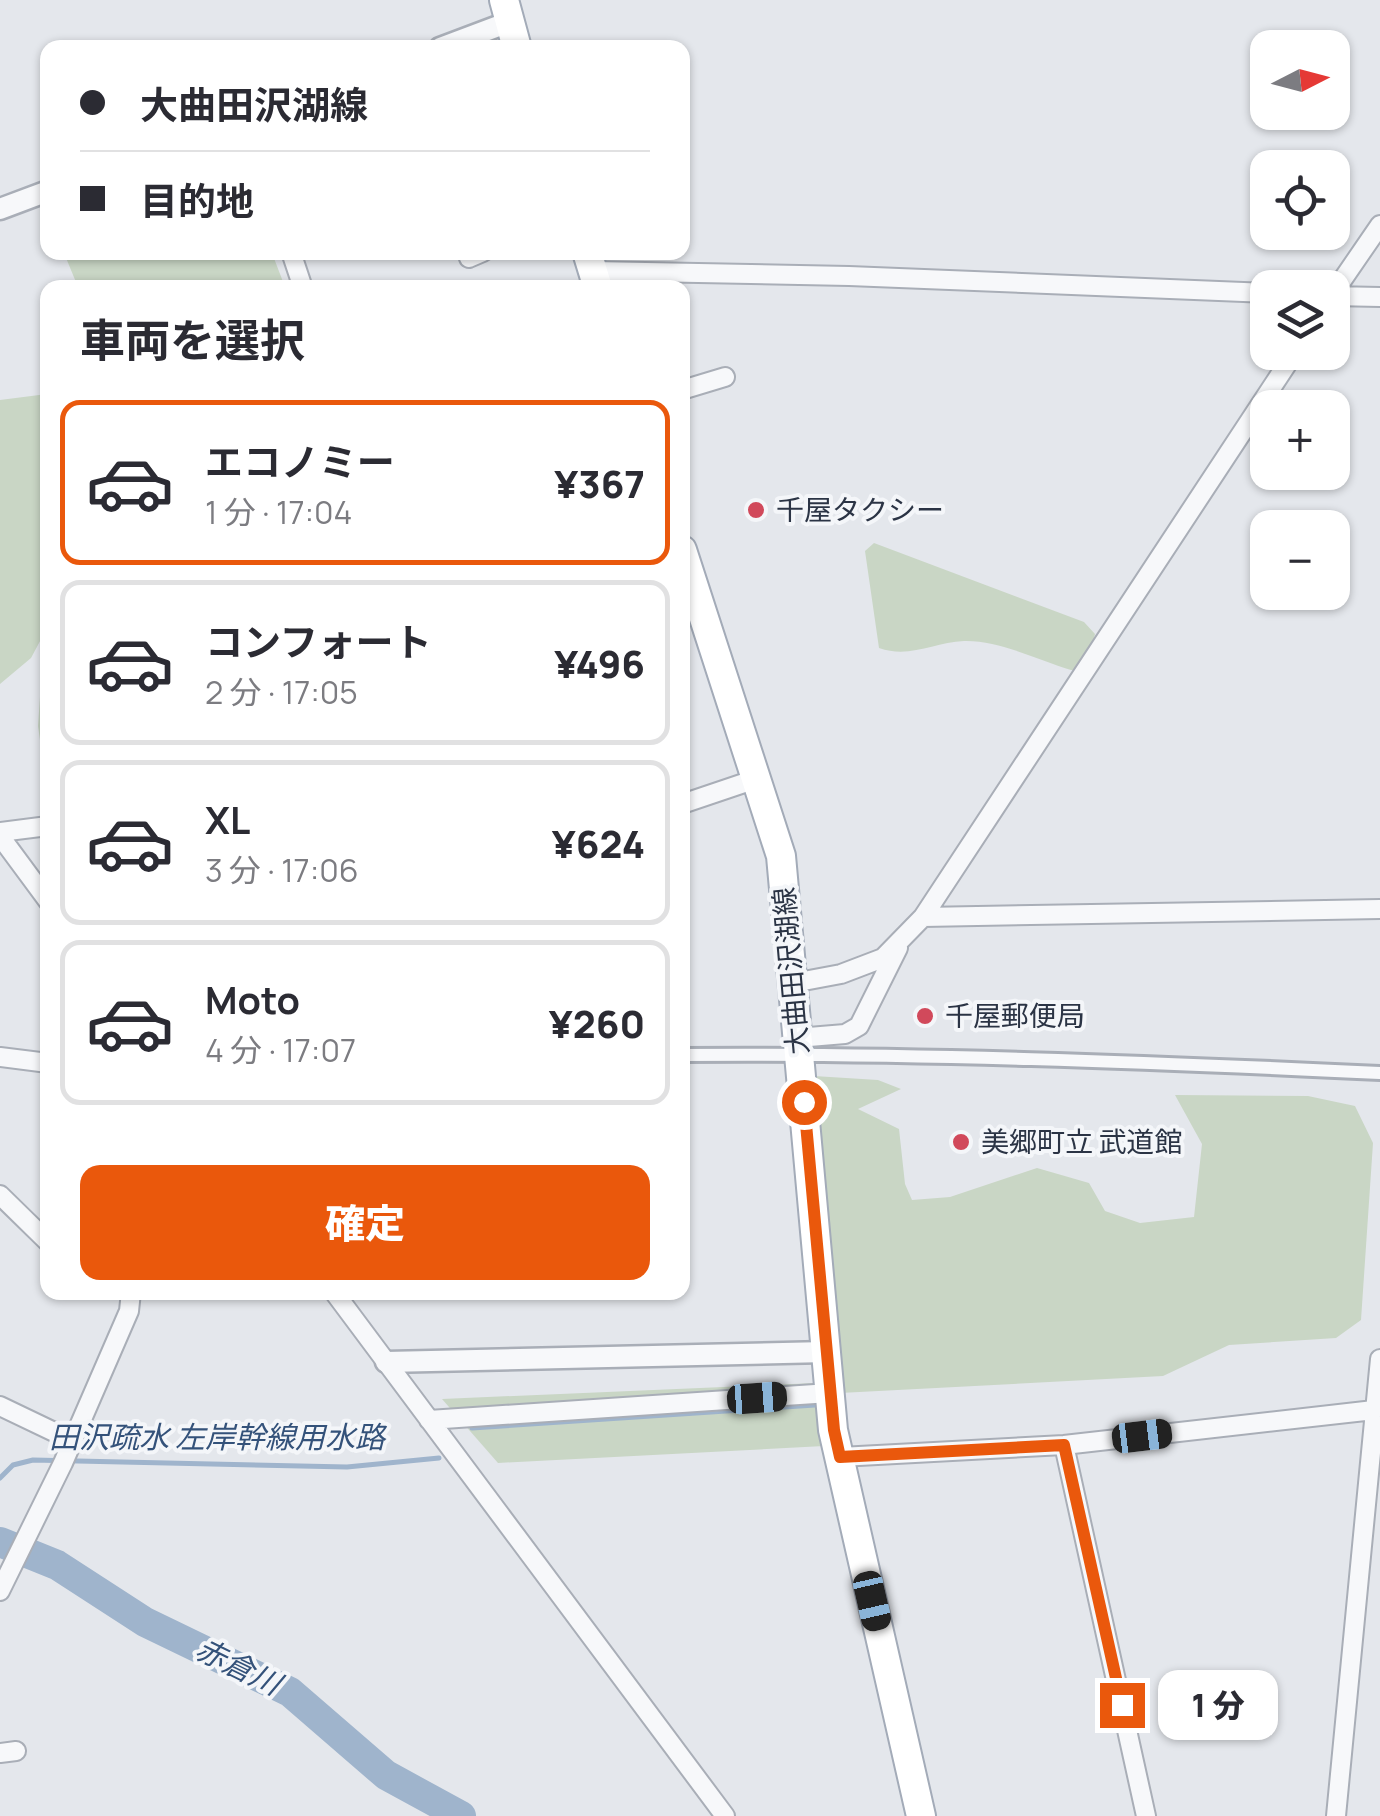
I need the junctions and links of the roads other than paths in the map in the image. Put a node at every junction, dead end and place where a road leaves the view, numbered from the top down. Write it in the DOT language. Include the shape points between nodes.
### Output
graph roads {
  1 [pos="510,23"];
  2 [pos="462,40"];
  3 [pos="40,195"];
  4 [pos="0,209"];
  5 [pos="1380,225"];
  6 [pos="593,270"];
  7 [pos="1349,270"];
  8 [pos="1250,292"];
  9 [pos="1350,296"];
  10 [pos="1380,297"];
  11 [pos="1283,370"];
  12 [pos="725,377"];
  13 [pos="690,388"];
  14 [pos="690,575"];
  15 [pos="756,779"];
  16 [pos="690,801"];
  17 [pos="40,827"];
  18 [pos="0,834"];
  19 [pos="40,890"];
  20 [pos="1380,909"];
  21 [pos="923,917"];
  22 [pos="902,938"];
  23 [pos="792,983"];
  24 [pos="798,1046"];
  25 [pos="690,1054"];
  26 [pos="0,1057"];
  27 [pos="40,1062"];
  28 [pos="1380,1073"];
  29 [pos="0,1195"];
  30 [pos="40,1234"];
  31 [pos="130,1300"];
  32 [pos="340,1300"];
  33 [pos="826,1352"];
  34 [pos="386,1362"];
  35 [pos="1379,1368"];
  36 [pos="830,1393"];
  37 [pos="0,1406"];
  38 [pos="1374,1410"];
  39 [pos="429,1420"];
  40 [pos="72,1441"];
  41 [pos="1064,1445"];
  42 [pos="840,1457"];
  43 [pos="4,1583"];
  44 [pos="725,1816"];
  45 [pos="921,1816"];
  46 [pos="1146,1816"];
  47 [pos="1336,1816"];
  1 -- 2 [label="street"];
  3 -- 4 [label="street"];
  5 -- 7 [label="street"];
  6 -- 8 [label="street"];
  9 -- 10 [label="street"];
  11 -- 21 [label="street"];
  12 -- 13 [label="street"];
  14 -- 15 [label="main road, 大曲田沢湖線"];
  15 -- 16 [label="street"];
  15 -- 23 [label="main road, 大曲田沢湖線" via="781,856"];
  17 -- 18 [label="street"];
  18 -- 19 [label="street"];
  20 -- 21 [label="street"];
  21 -- 22 [label="street"];
  22 -- 23 [label="street" via="883,958"];
  22 -- 24 [label="street" via="859,1026"];
  23 -- 24 [label="main road, 大曲田沢湖線"];
  24 -- 25 [label="street"];
  24 -- 28 [label="street"];
  24 -- 33 [label="main road, 大曲田沢湖線"];
  26 -- 27 [label="street"];
  29 -- 30 [label="street"];
  31 -- 40 [label="street"];
  32 -- 34 [label="street"];
  33 -- 34 [label="street"];
  33 -- 36 [label="main road, 大曲田沢湖線"];
  34 -- 39 [label="street"];
  35 -- 38 [label="street"];
  36 -- 39 [label="street"];
  36 -- 42 [label="main road, 大曲田沢湖線"];
  37 -- 40 [label="street"];
  38 -- 41 [label="street"];
  38 -- 47 [label="street"];
  39 -- 44 [label="street"];
  40 -- 43 [label="street"];
  41 -- 42 [label="street"];
  41 -- 46 [label="street"];
  42 -- 45 [label="main road, 大曲田沢湖線"];
}
